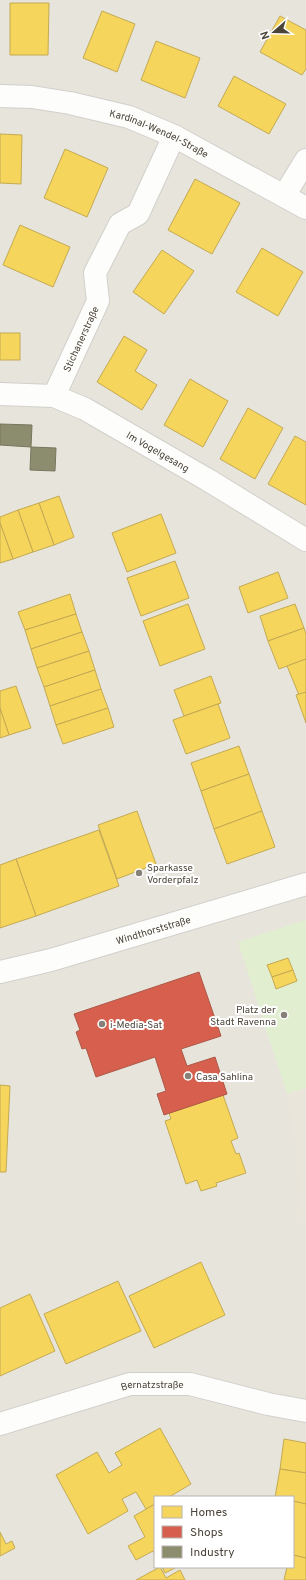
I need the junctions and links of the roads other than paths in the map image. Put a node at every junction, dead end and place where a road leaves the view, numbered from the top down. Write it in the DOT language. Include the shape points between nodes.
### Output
graph roads {
  1 [pos="0,96"];
  2 [pos="174,136"];
  3 [pos="306,160"];
  4 [pos="284,196"];
  5 [pos="306,208"];
  6 [pos="0,394"];
  7 [pos="54,396"];
  8 [pos="306,540"];
  9 [pos="306,884"];
  10 [pos="0,972"];
  11 [pos="306,1411"];
  12 [pos="0,1424"];
  1 -- 2 [label="street, Kardinal-Wendel-Straße" via="32,97 70,103 129,117"];
  2 -- 4 [label="street, Kardinal-Wendel-Straße"];
  2 -- 7 [label="street, Stichanerstraße" via="138,214 120,224 94,274 98,301"];
  3 -- 4 [label="street"];
  4 -- 5 [label="street, Kardinal-Wendel-Straße"];
  6 -- 7 [label="street, Im Vogelgesang"];
  7 -- 8 [label="street, Im Vogelgesang" via="85,409"];
  9 -- 10 [label="street, Windthorststraße" via="59,958"];
  11 -- 12 [label="street, Bernatzstraße" via="190,1384 130,1384"];
}
